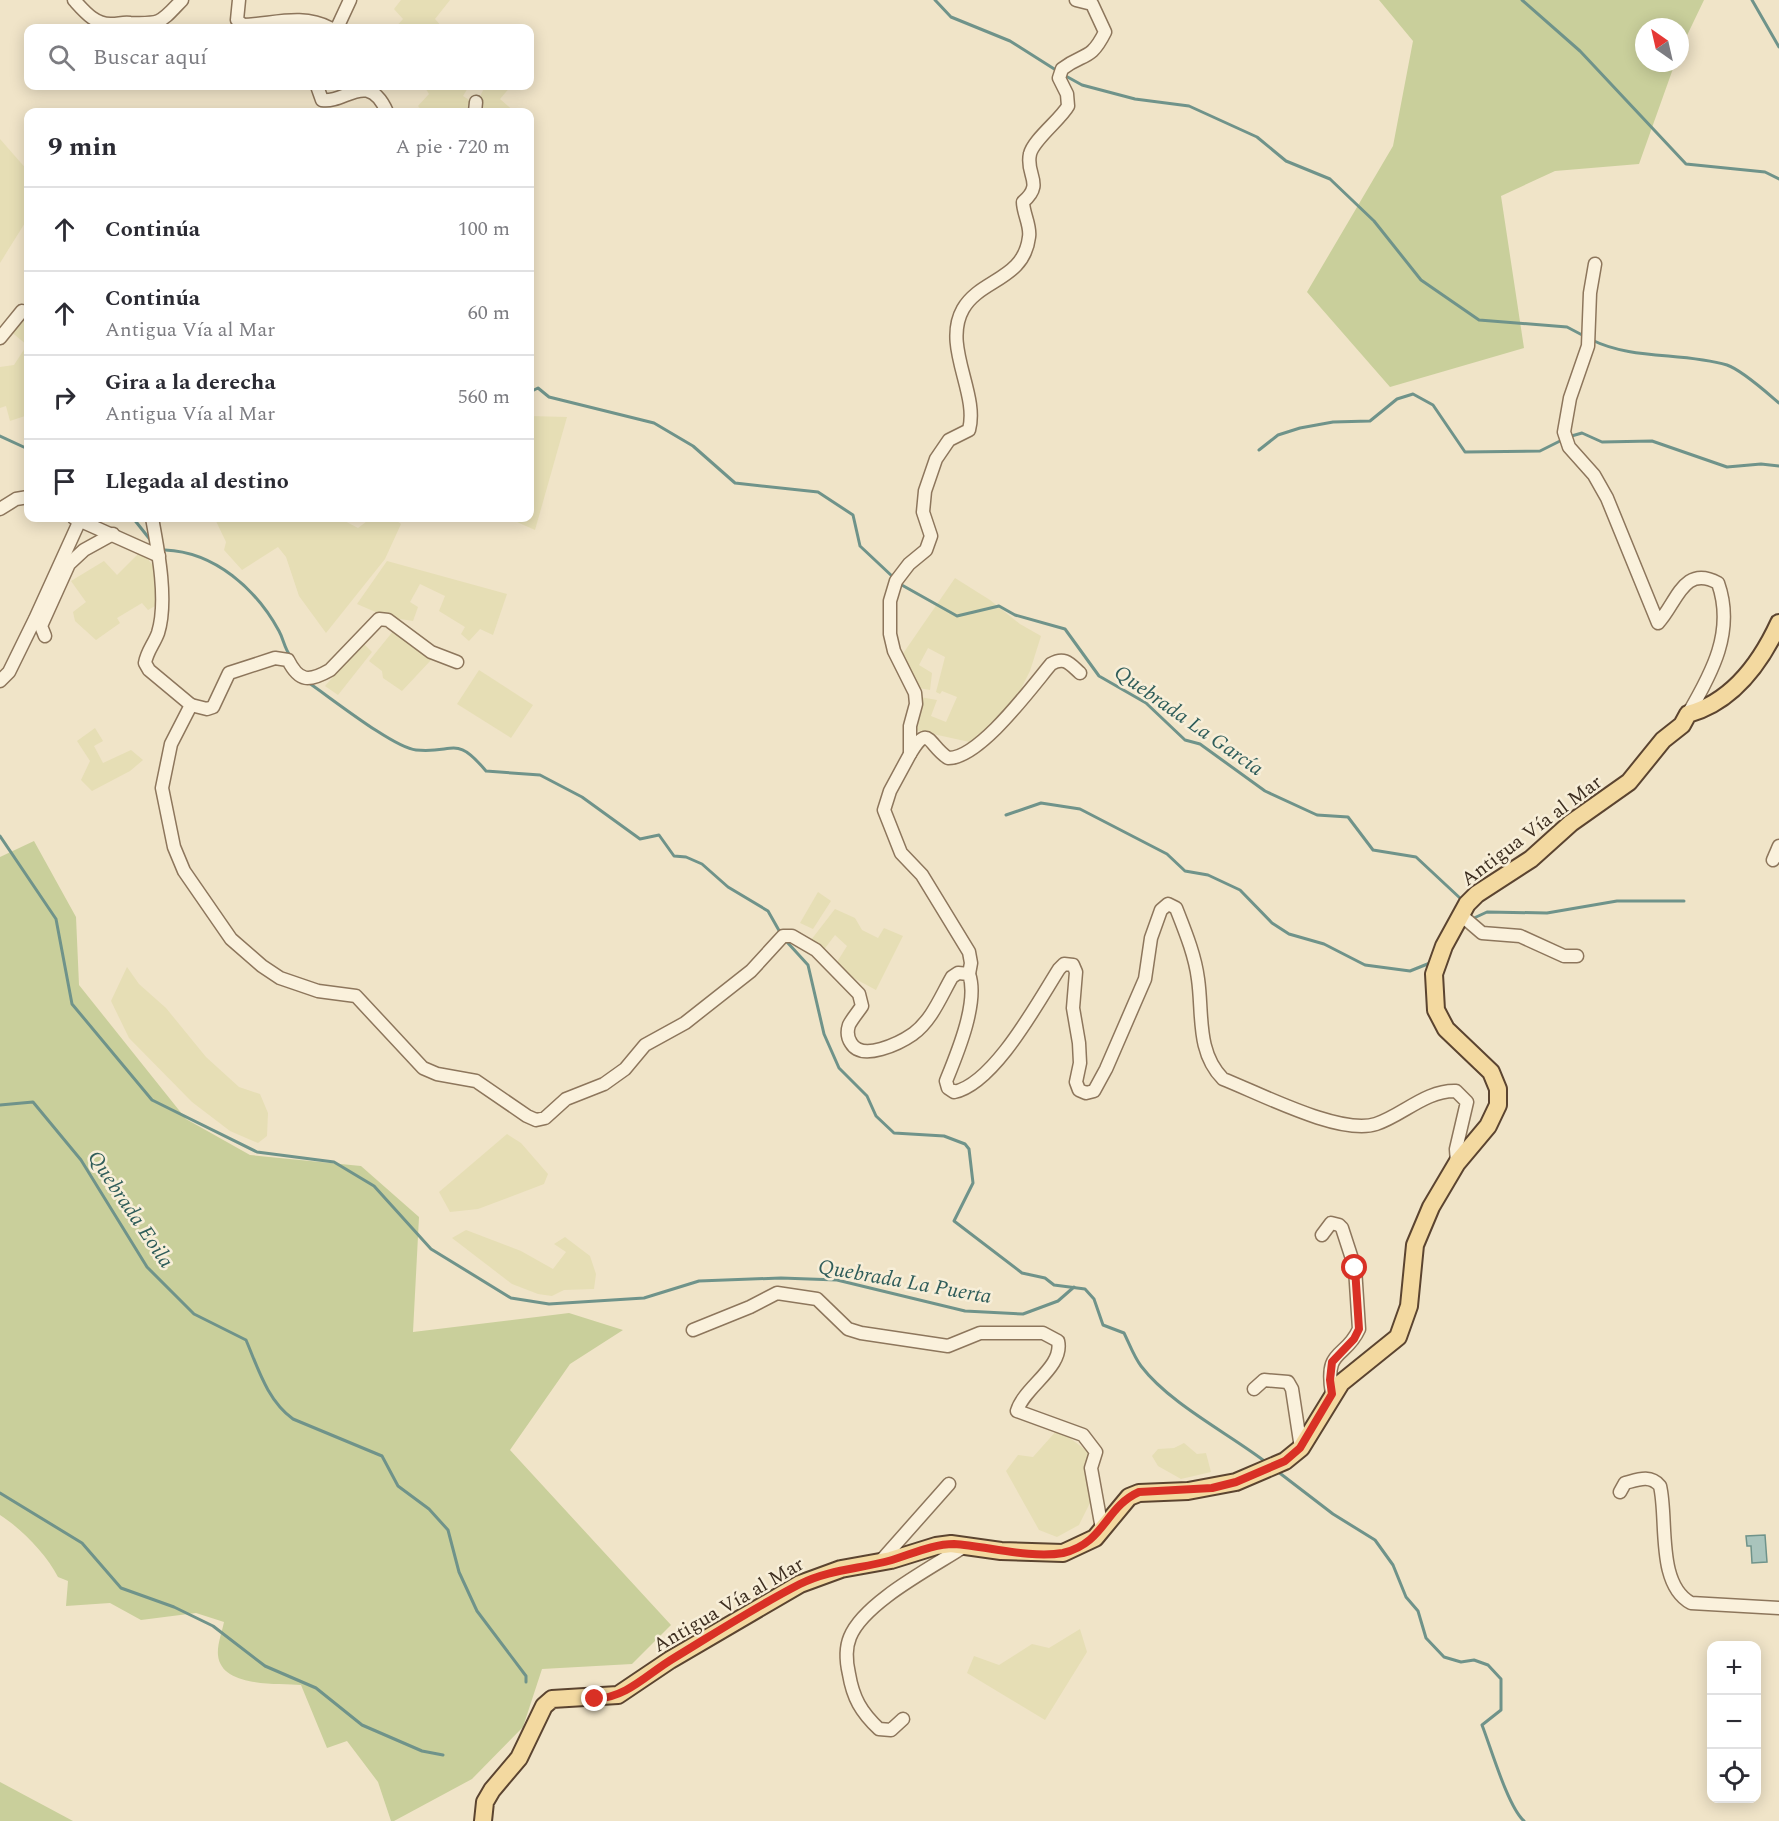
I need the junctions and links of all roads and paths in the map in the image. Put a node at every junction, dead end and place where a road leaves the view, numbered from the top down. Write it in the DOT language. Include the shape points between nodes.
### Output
graph roads {
  1 [pos="74,0"];
  2 [pos="182,0"];
  3 [pos="240,0"];
  4 [pos="350,0"];
  5 [pos="1076,0"];
  6 [pos="287,19"];
  7 [pos="106,24"];
  8 [pos="115,24"];
  9 [pos="144,24"];
  10 [pos="154,24"];
  11 [pos="242,24"];
  12 [pos="250,24"];
  13 [pos="280,24"];
  14 [pos="319,24"];
  15 [pos="339,24"];
  16 [pos="319,90"];
  17 [pos="385,108"];
  18 [pos="1595,264"];
  19 [pos="22,311"];
  20 [pos="0,338"];
  21 [pos="24,498"];
  22 [pos="0,509"];
  23 [pos="76,522"];
  24 [pos="84,522"];
  25 [pos="153,522"];
  26 [pos="113,534"];
  27 [pos="159,556"];
  28 [pos="1779,622"];
  29 [pos="45,636"];
  30 [pos="457,662"];
  31 [pos="1080,673"];
  32 [pos="0,681"];
  33 [pos="191,705"];
  34 [pos="1688,714"];
  35 [pos="910,754"];
  36 [pos="1779,846"];
  37 [pos="1773,860"];
  38 [pos="1461,915"];
  39 [pos="1577,956"];
  40 [pos="969,974"];
  41 [pos="1457,1163"];
  42 [pos="1322,1235"];
  43 [pos="693,1330"];
  44 [pos="1254,1389"];
  45 [pos="1332,1394"];
  46 [pos="1300,1448"];
  47 [pos="949,1485"];
  48 [pos="1620,1492"];
  49 [pos="1102,1529"];
  50 [pos="965,1546"];
  51 [pos="879,1563"];
  52 [pos="1779,1608"];
  53 [pos="903,1719"];
  54 [pos="483,1821"];
  1 -- 7 [label="street" via="89,16"];
  2 -- 10 [label="street"];
  3 -- 11 [label="street" via="237,20"];
  4 -- 15 [label="street"];
  5 -- 35 [label="street" via="1092,4 1105,32 1096,49 1060,73 1068,106 1030,151 1035,185 1023,202 1030,236 1025,253 1015,270 976,295 963,309 958,326 961,373 973,414 969,430 949,440 936,459 922,513 931,536 926,550 896,581 890,601 894,651 915,693 908,739"];
  6 -- 12 [label="street"];
  6 -- 13 [label="street"];
  6 -- 14 [label="street"];
  8 -- 9 [label="street"];
  16 -- 17 [label="street" via="322,99 329,101 351,91 371,93"];
  18 -- 34 [label="street" via="1588,346 1575,381 1564,432 1569,447 1607,498 1658,623 1687,581 1708,578 1718,583 1724,622 1716,663"];
  19 -- 20 [label="street"];
  21 -- 22 [label="street"];
  23 -- 32 [label="street" via="35,619 9,672"];
  24 -- 26 [label="street"];
  25 -- 27 [label="street"];
  26 -- 27 [label="street"];
  26 -- 29 [label="street" via="84,550 69,564 41,626"];
  27 -- 33 [label="street" via="161,616 145,663"];
  28 -- 34 [label="main road, Antigua Vía al Mar" via="1761,656 1739,684 1708,709"];
  30 -- 33 [label="street" via="431,652 388,620 379,619 330,670 320,675 303,677 296,674 288,660 275,658 229,673 213,707"];
  31 -- 35 [label="street" via="1066,660 1051,664 999,723 965,754 948,758 924,736"];
  33 -- 40 [label="street" via="187,718 176,730 162,788 174,847 184,871 231,939 280,978 318,991 356,996 423,1068 476,1081 536,1120 545,1118 566,1099 595,1088 625,1069 645,1045 685,1023 751,971 783,936 792,936 816,950 859,994 862,1006 849,1025 847,1036 852,1046 864,1052 895,1044 913,1034 926,1022 952,977"];
  34 -- 38 [label="main road, Antigua Vía al Mar" via="1629,782 1571,822 1531,860 1477,894"];
  35 -- 40 [label="street" via="884,810 902,853 922,875 969,952"];
  36 -- 37 [label="street"];
  38 -- 39 [label="street" via="1482,933 1520,936 1564,956"];
  38 -- 41 [label="main road, Antigua Vía al Mar" via="1437,961 1434,999 1446,1029 1491,1072 1499,1096 1488,1126"];
  40 -- 41 [label="street" via="971,996 965,1029 946,1081 948,1088 961,1091 992,1068 1059,969 1069,963 1076,972 1073,1008 1080,1063 1076,1082 1079,1090 1094,1091 1144,979 1150,939 1161,910 1173,905 1195,963 1199,1027 1212,1066 1223,1079 1328,1121 1360,1128 1386,1120 1439,1093 1456,1091 1467,1102 1456,1149"];
  41 -- 45 [label="main road, Antigua Vía al Mar" via="1431,1207 1415,1245 1408,1306 1398,1337 1352,1372"];
  42 -- 45 [label="street" via="1331,1222 1342,1228 1355,1268 1359,1298 1359,1329 1332,1362"];
  43 -- 49 [label="street" via="777,1293 817,1299 848,1329 861,1334 948,1346 980,1333 1030,1332 1051,1336 1058,1341 1057,1357 1017,1411 1083,1435 1091,1443 1096,1452 1091,1468"];
  44 -- 46 [label="street" via="1264,1380 1288,1382"];
  45 -- 46 [label="main road, Antigua Vía al Mar"];
  46 -- 49 [label="main road, Antigua Vía al Mar" via="1278,1464 1212,1488 1139,1492 1118,1507"];
  47 -- 51 [label="street"];
  48 -- 52 [label="street" via="1625,1483 1641,1479 1651,1479 1660,1486 1664,1545 1683,1599 1691,1603"];
  49 -- 50 [label="main road, Antigua Vía al Mar" via="1084,1545 1054,1554"];
  50 -- 51 [label="main road, Antigua Vía al Mar" via="936,1546"];
  50 -- 53 [label="street" via="874,1606 850,1638 846,1657 854,1699 879,1729 891,1730"];
  51 -- 54 [label="main road, Antigua Vía al Mar" via="841,1569 800,1584 618,1695 552,1699 544,1706 519,1758 485,1802"];
}
